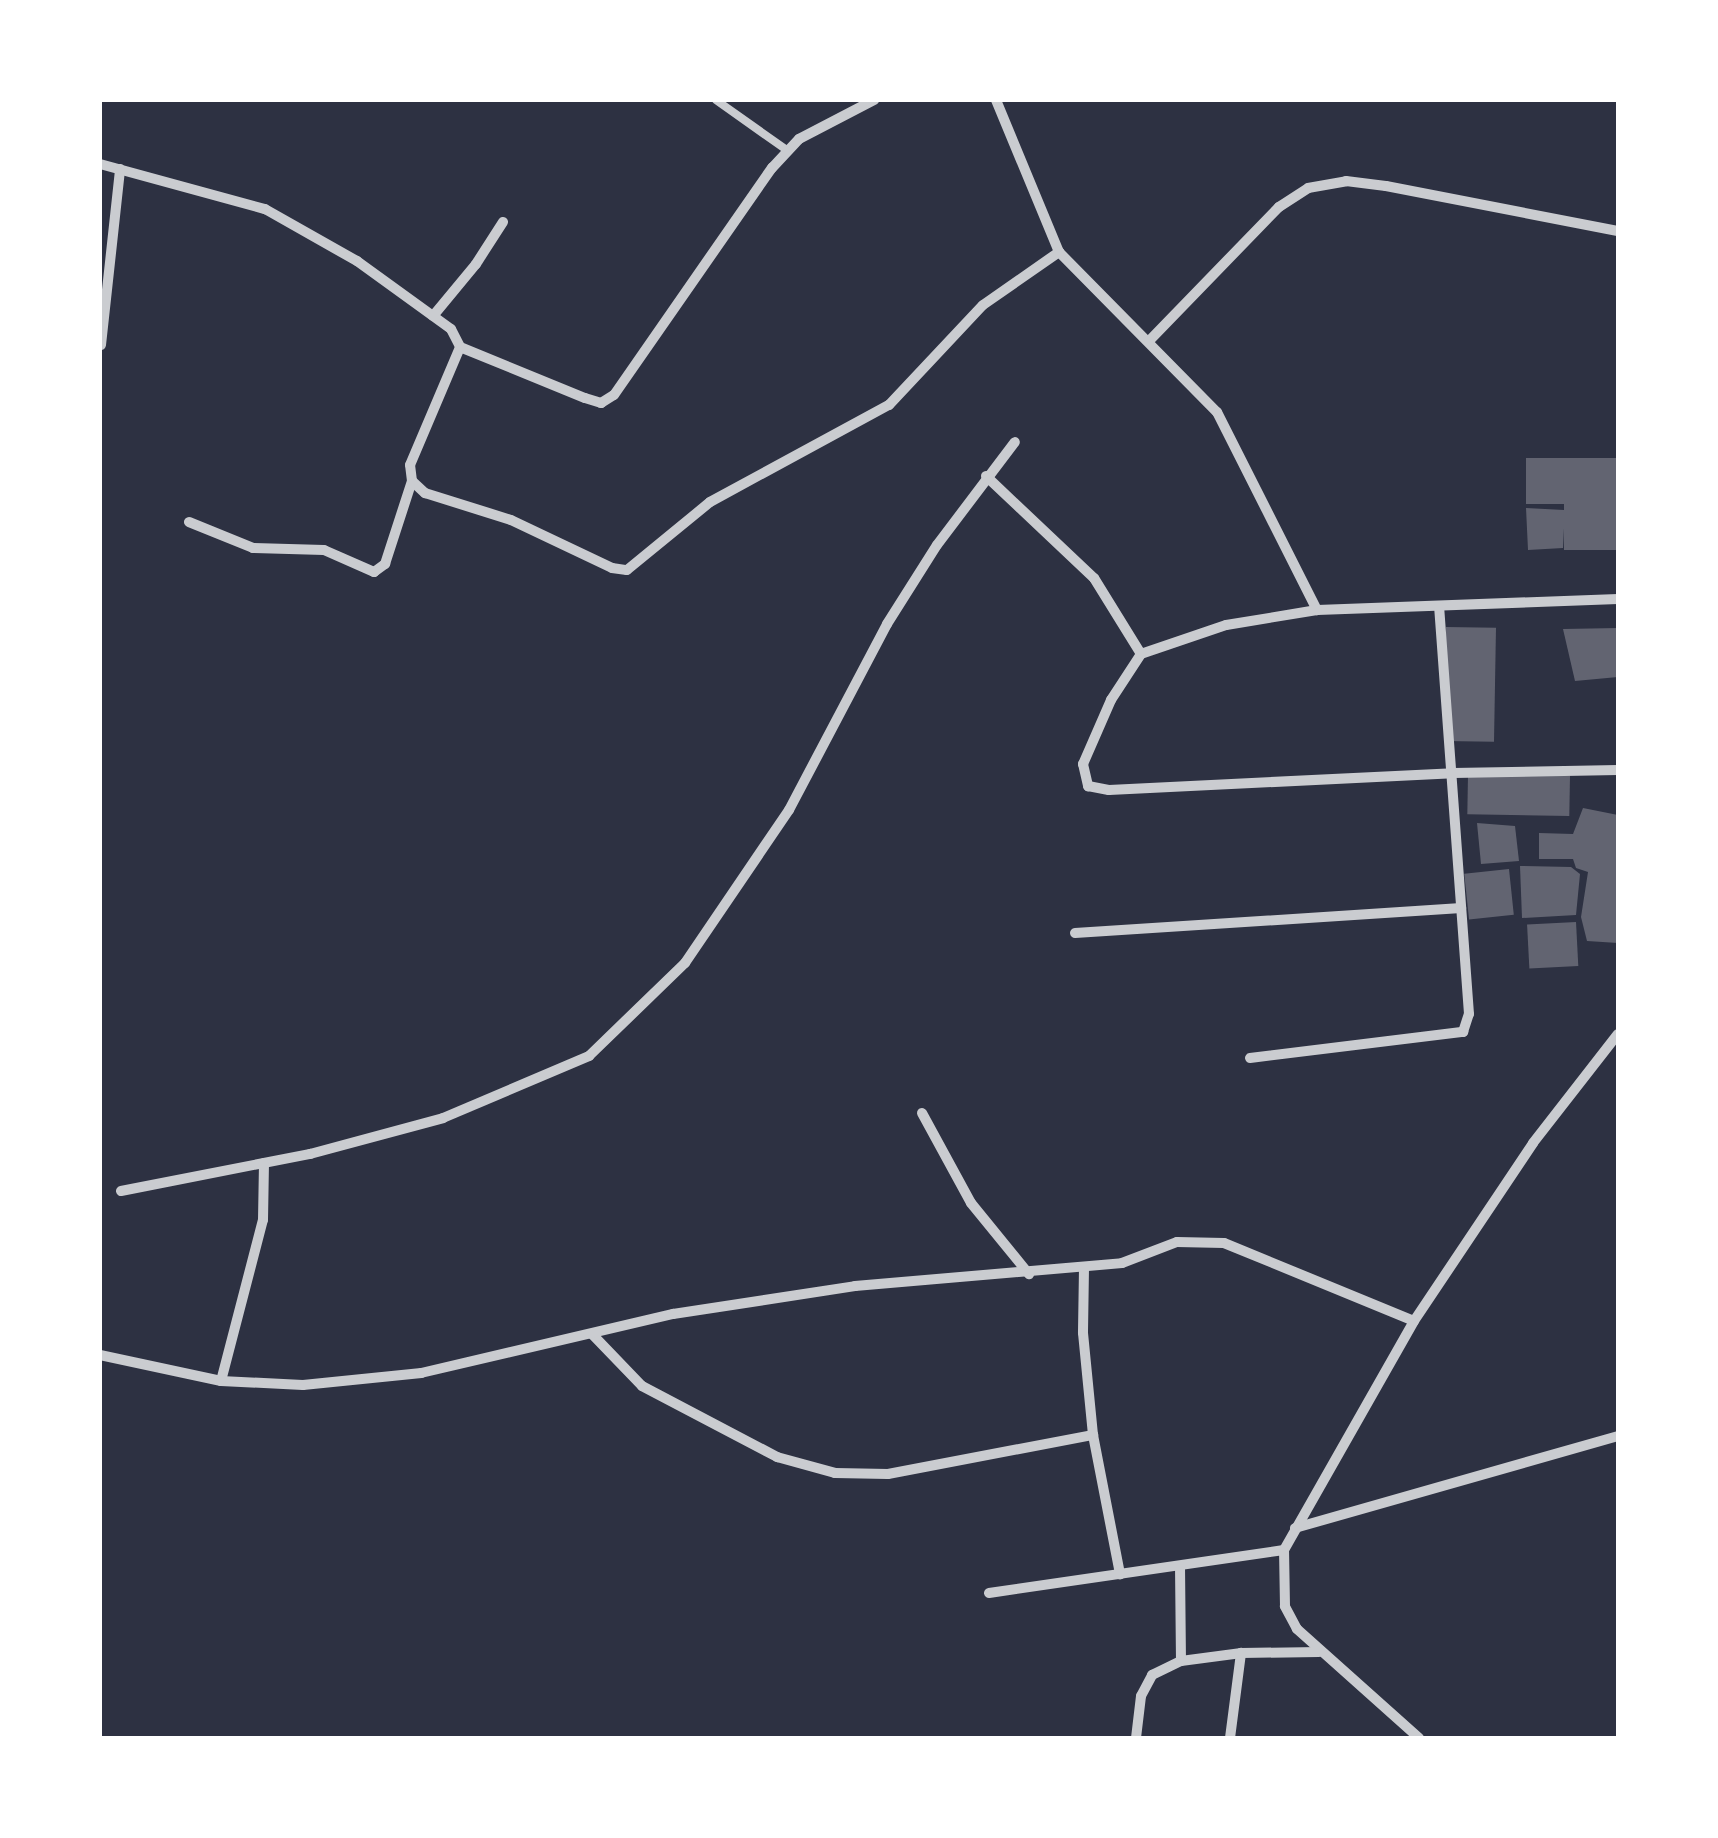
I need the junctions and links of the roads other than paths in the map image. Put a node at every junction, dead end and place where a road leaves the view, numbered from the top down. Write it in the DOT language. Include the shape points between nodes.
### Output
graph roads {
  1 [pos="716,100"];
  2 [pos="874,100"];
  3 [pos="996,100"];
  4 [pos="788,151"];
  5 [pos="100,164"];
  6 [pos="120,169"];
  7 [pos="503,222"];
  8 [pos="1618,231"];
  9 [pos="1060,252"];
  10 [pos="433,316"];
  11 [pos="1149,341"];
  12 [pos="101,345"];
  13 [pos="460,347"];
  14 [pos="1015,442"];
  15 [pos="986,476"];
  16 [pos="412,481"];
  17 [pos="189,522"];
  18 [pos="1618,600"];
  19 [pos="1439,606"];
  20 [pos="1317,610"];
  21 [pos="1141,654"];
  22 [pos="1618,770"];
  23 [pos="1454,773"];
  24 [pos="1460,908"];
  25 [pos="1075,933"];
  26 [pos="1618,1034"];
  27 [pos="1250,1058"];
  28 [pos="922,1114"];
  29 [pos="264,1163"];
  30 [pos="121,1191"];
  31 [pos="1084,1268"];
  32 [pos="1029,1274"];
  33 [pos="1414,1321"];
  34 [pos="592,1334"];
  35 [pos="100,1355"];
  36 [pos="222,1381"];
  37 [pos="1093,1435"];
  38 [pos="1618,1436"];
  39 [pos="1294,1528"];
  40 [pos="1284,1550"];
  41 [pos="1180,1566"];
  42 [pos="1120,1574"];
  43 [pos="990,1594"];
  44 [pos="1319,1652"];
  45 [pos="1241,1653"];
  46 [pos="1181,1661"];
  47 [pos="1136,1738"];
  48 [pos="1230,1738"];
  49 [pos="1419,1738"];
  1 -- 4 [label="lane"];
  2 -- 4 [label="street"];
  3 -- 9 [label="street"];
  4 -- 13 [label="street" via="614,395 600,402 585,398"];
  5 -- 6 [label="street"];
  6 -- 10 [label="street" via="265,209 357,261"];
  6 -- 12 [label="street"];
  7 -- 10 [label="street"];
  8 -- 11 [label="street" via="1386,186 1346,181 1308,188 1280,208"];
  9 -- 11 [label="street"];
  9 -- 16 [label="street" via="983,306 888,406 710,502 627,570 512,520 426,493"];
  10 -- 13 [label="street" via="451,329"];
  11 -- 20 [label="street" via="1217,412"];
  13 -- 16 [label="street" via="410,465"];
  14 -- 15 [label="street"];
  15 -- 21 [label="street" via="1094,578"];
  15 -- 29 [label="street" via="887,624 789,810 716,917 685,962 589,1056 443,1118"];
  16 -- 17 [label="street" via="384,564 374,572 324,550 253,548"];
  18 -- 19 [label="street"];
  19 -- 20 [label="street"];
  19 -- 23 [label="street"];
  20 -- 21 [label="street" via="1226,625"];
  21 -- 23 [label="street" via="1111,700 1083,764 1088,786"];
  22 -- 23 [label="street"];
  23 -- 24 [label="street"];
  24 -- 25 [label="street"];
  24 -- 27 [label="street" via="1469,1014 1462,1032"];
  26 -- 33 [label="street" via="1534,1143"];
  28 -- 32 [label="street" via="971,1203"];
  29 -- 30 [label="street"];
  29 -- 36 [label="street" via="263,1220"];
  31 -- 32 [label="street"];
  31 -- 33 [label="street" via="1122,1263 1177,1242 1224,1243"];
  31 -- 37 [label="street"];
  32 -- 34 [label="street" via="855,1286 673,1314"];
  33 -- 39 [label="street"];
  34 -- 36 [label="street" via="421,1374 303,1385"];
  34 -- 37 [label="street" via="642,1386 777,1458 835,1473 888,1474"];
  35 -- 36 [label="street"];
  37 -- 42 [label="street"];
  38 -- 39 [label="street"];
  39 -- 40 [label="street"];
  40 -- 41 [label="street"];
  40 -- 44 [label="street" via="1285,1606"];
  41 -- 42 [label="street"];
  41 -- 46 [label="street"];
  42 -- 43 [label="street"];
  44 -- 45 [label="street"];
  44 -- 49 [label="street"];
  45 -- 46 [label="street"];
  45 -- 48 [label="street"];
  46 -- 47 [label="street" via="1152,1675 1141,1696"];
}
